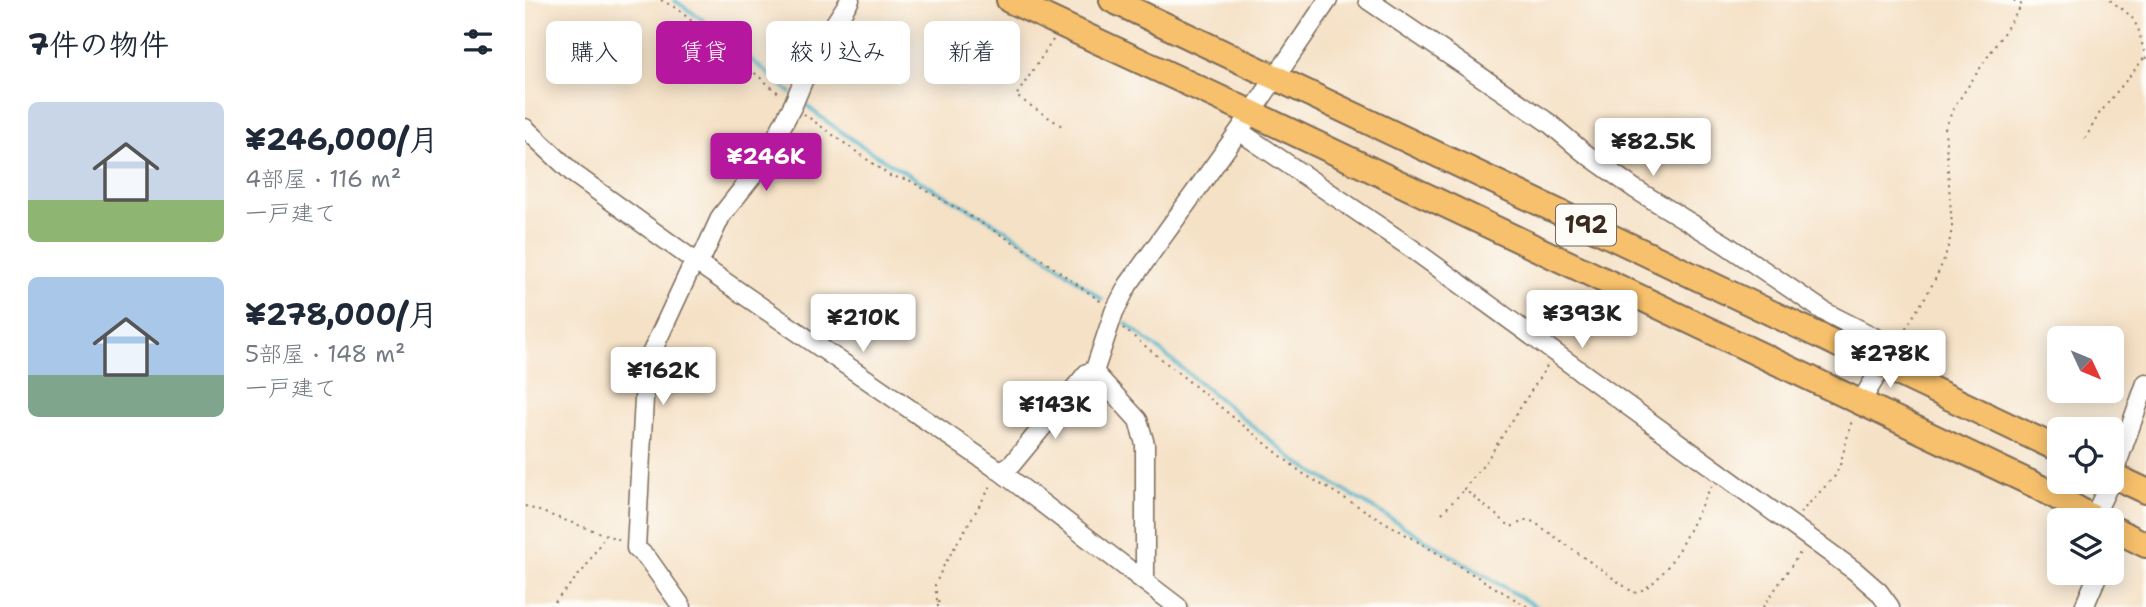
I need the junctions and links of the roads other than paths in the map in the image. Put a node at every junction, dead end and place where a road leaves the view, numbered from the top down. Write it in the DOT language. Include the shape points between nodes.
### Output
graph roads {
  1 [pos="850,0"];
  2 [pos="1009,0"];
  3 [pos="1112,0"];
  4 [pos="1328,0"];
  5 [pos="1368,0"];
  6 [pos="1276,78"];
  7 [pos="1246,122"];
  8 [pos="525,128"];
  9 [pos="696,262"];
  10 [pos="1888,356"];
  11 [pos="1094,372"];
  12 [pos="2146,383"];
  13 [pos="1860,403"];
  14 [pos="2047,443"];
  15 [pos="2124,444"];
  16 [pos="1000,471"];
  17 [pos="2124,483"];
  18 [pos="2146,491"];
  19 [pos="2072,508"];
  20 [pos="2124,537"];
  21 [pos="2146,545"];
  22 [pos="1145,582"];
  23 [pos="2093,585"];
  24 [pos="682,607"];
  25 [pos="1178,607"];
  26 [pos="1890,607"];
  27 [pos="2084,607"];
  1 -- 9 [label="street" via="813,57 762,164 721,216"];
  2 -- 7 [label="highway, 192"];
  3 -- 6 [label="highway, 192"];
  4 -- 6 [label="street"];
  5 -- 10 [label="street" via="1549,123 1635,190 1725,244"];
  6 -- 7 [label="street"];
  6 -- 10 [label="highway, 192"];
  7 -- 11 [label="street" via="1128,285 1112,315"];
  7 -- 13 [label="highway, 192"];
  7 -- 26 [label="street" via="1855,571"];
  8 -- 9 [label="street" via="574,174"];
  9 -- 16 [label="street"];
  9 -- 24 [label="street" via="650,356 636,548"];
  10 -- 13 [label="street"];
  10 -- 14 [label="highway, 192"];
  11 -- 16 [label="street" via="1087,373 1012,464"];
  11 -- 22 [label="street" via="1137,420 1145,444"];
  12 -- 15 [label="street"];
  13 -- 19 [label="highway, 192" via="2039,487"];
  16 -- 22 [label="street"];
  17 -- 18 [label="highway"];
  20 -- 21 [label="highway, 192"];
  22 -- 25 [label="street"];
  23 -- 27 [label="street"];
}
